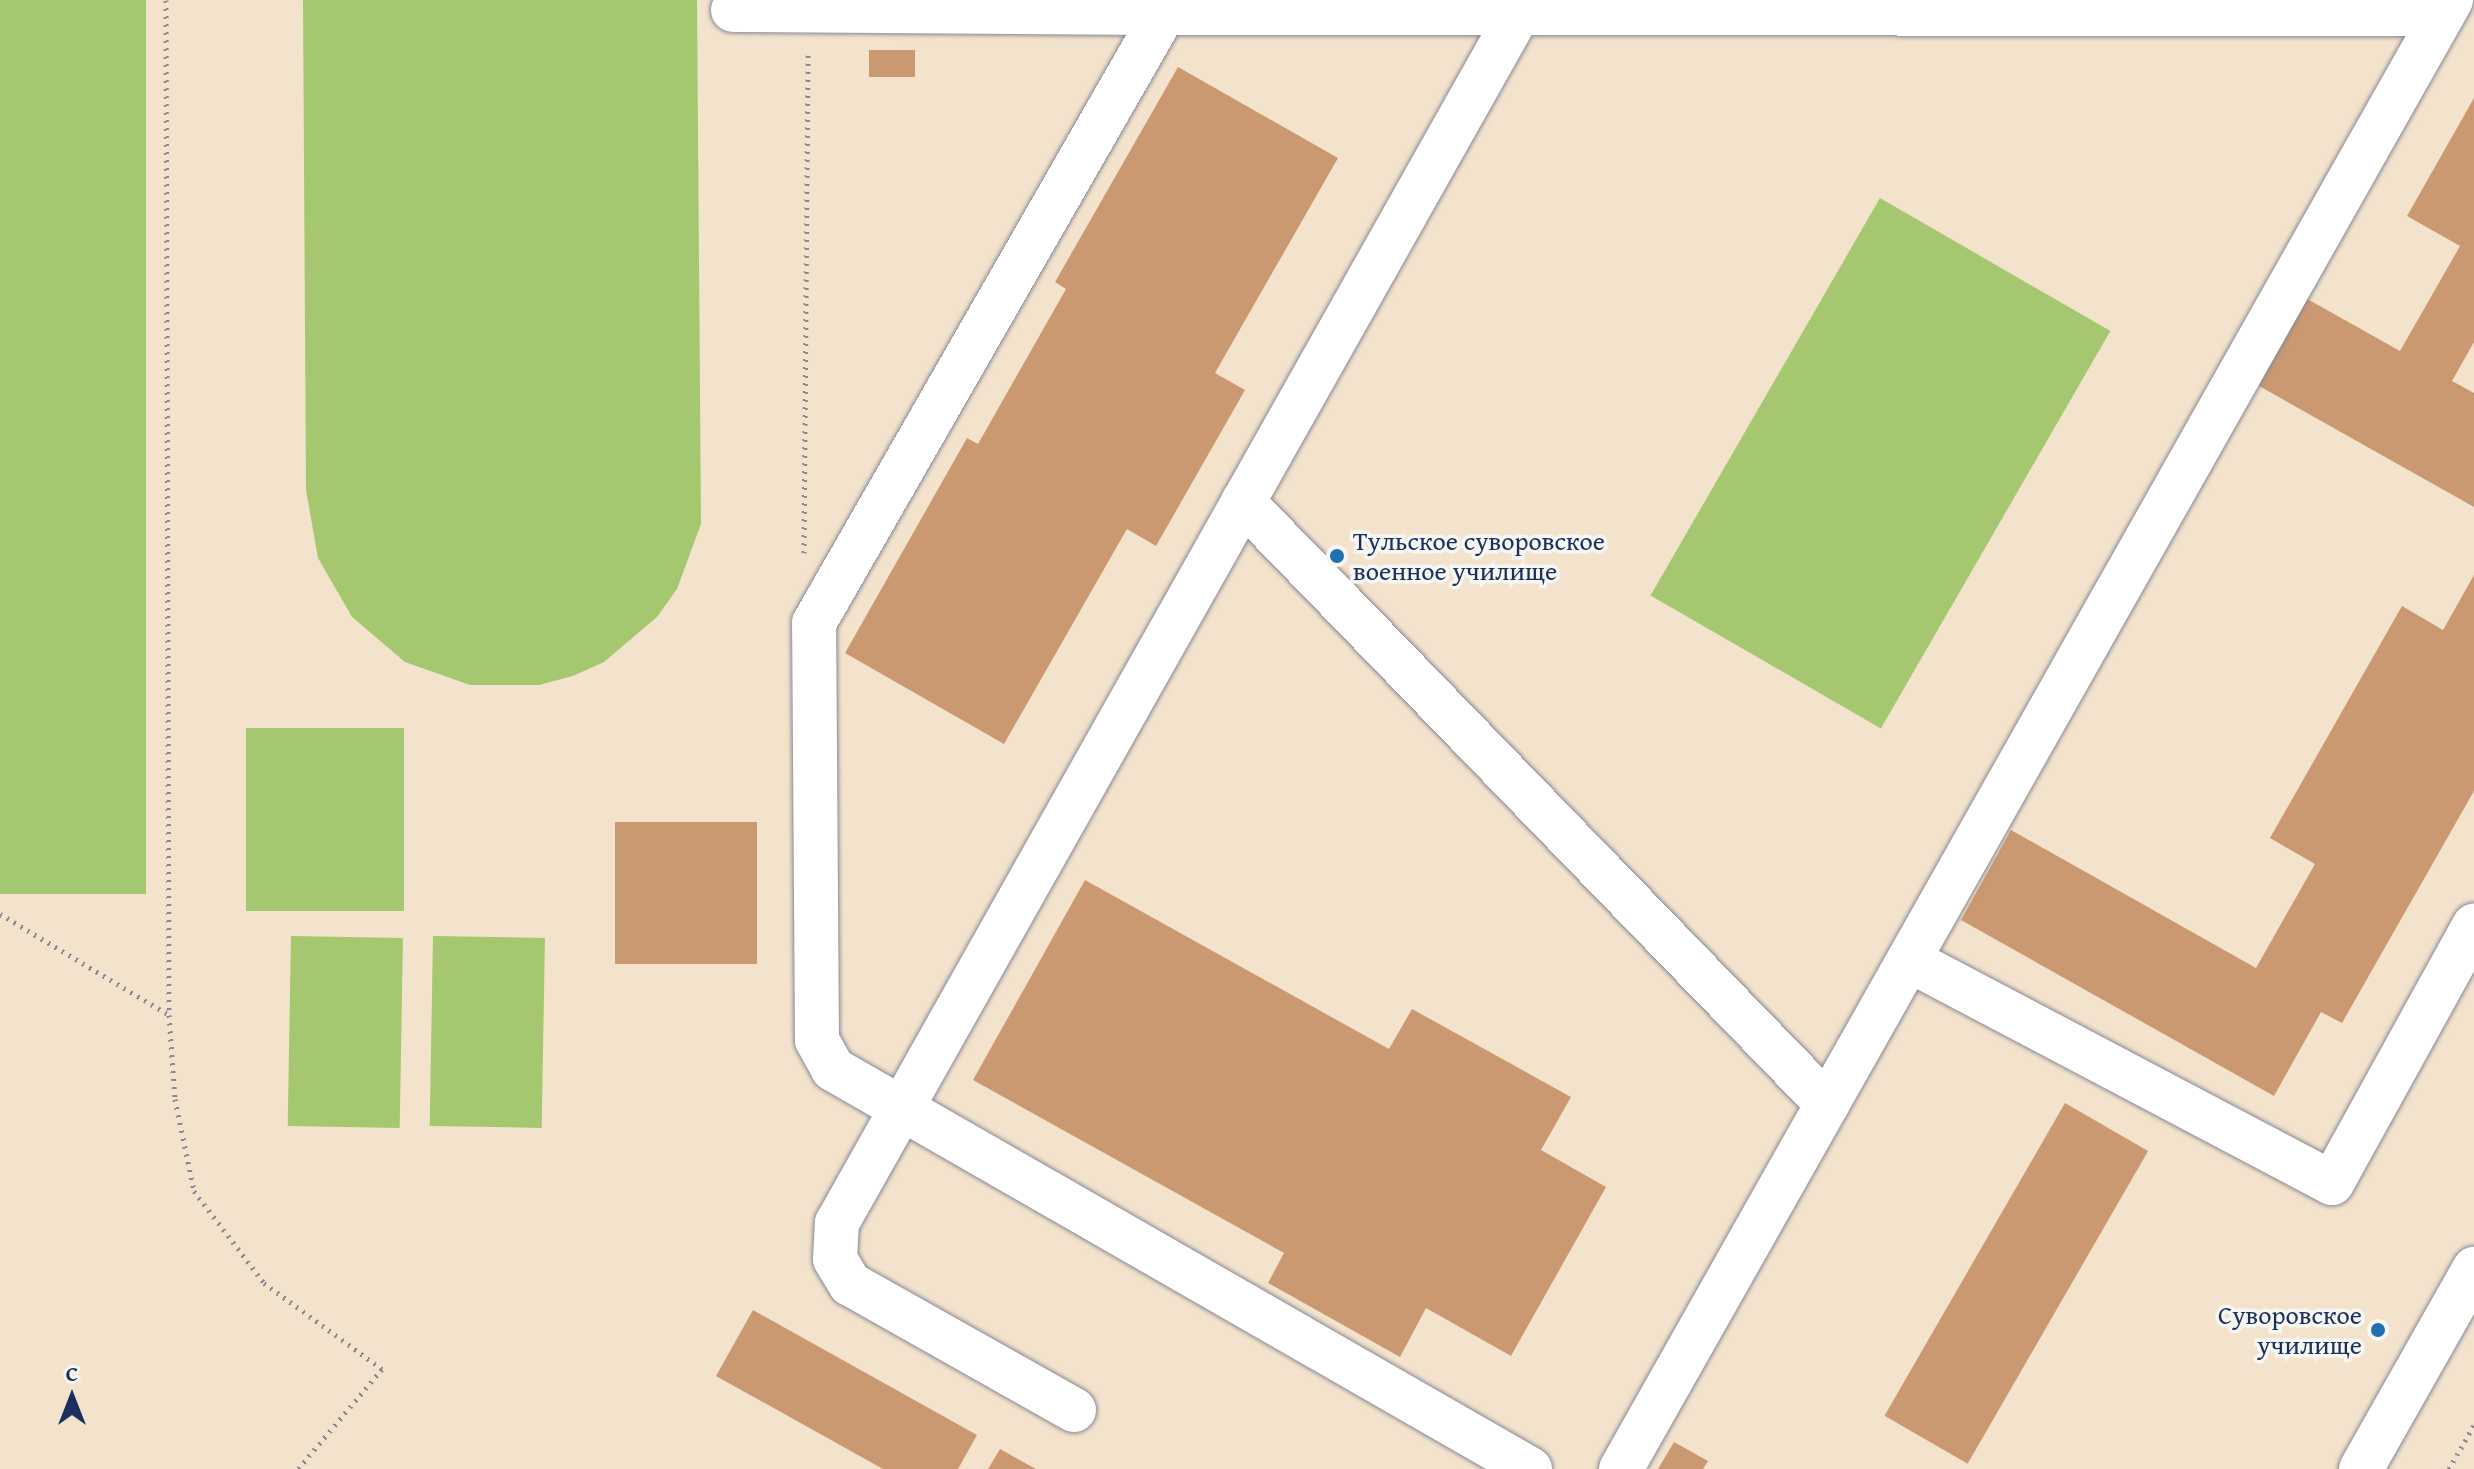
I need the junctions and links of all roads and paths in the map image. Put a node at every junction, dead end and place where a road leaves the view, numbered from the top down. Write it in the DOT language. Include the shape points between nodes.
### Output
graph roads {
  1 [pos="166,0"];
  2 [pos="1222,6"];
  3 [pos="1523,7"];
  4 [pos="2447,7"];
  5 [pos="733,10"];
  6 [pos="808,10"];
  7 [pos="1164,13"];
  8 [pos="1243,502"];
  9 [pos="804,563"];
  10 [pos="0,914"];
  11 [pos="2474,926"];
  12 [pos="1909,960"];
  13 [pos="169,1015"];
  14 [pos="1827,1104"];
  15 [pos="901,1108"];
  16 [pos="2474,1269"];
  17 [pos="1074,1410"];
  18 [pos="2474,1425"];
  19 [pos="298,1469"];
  20 [pos="1530,1469"];
  21 [pos="1621,1469"];
  22 [pos="2361,1469"];
  23 [pos="2449,1469"];
  1 -- 13 [label="path"];
  2 -- 3 [label="lane"];
  2 -- 7 [label="lane"];
  3 -- 4 [label="lane"];
  3 -- 8 [label="lane"];
  4 -- 12 [label="lane"];
  5 -- 6 [label="lane"];
  6 -- 7 [label="lane"];
  6 -- 9 [label="path"];
  7 -- 15 [label="lane" via="814,623 817,1040 833,1069"];
  8 -- 14 [label="lane"];
  8 -- 15 [label="lane"];
  10 -- 13 [label="path"];
  11 -- 12 [label="lane" via="2332,1183"];
  12 -- 14 [label="lane"];
  13 -- 19 [label="path" via="175,1099 194,1191 264,1283 382,1369"];
  14 -- 21 [label="lane"];
  15 -- 17 [label="lane" via="837,1223 835,1259 850,1284"];
  15 -- 20 [label="lane"];
  16 -- 22 [label="lane"];
  18 -- 23 [label="path"];
}
